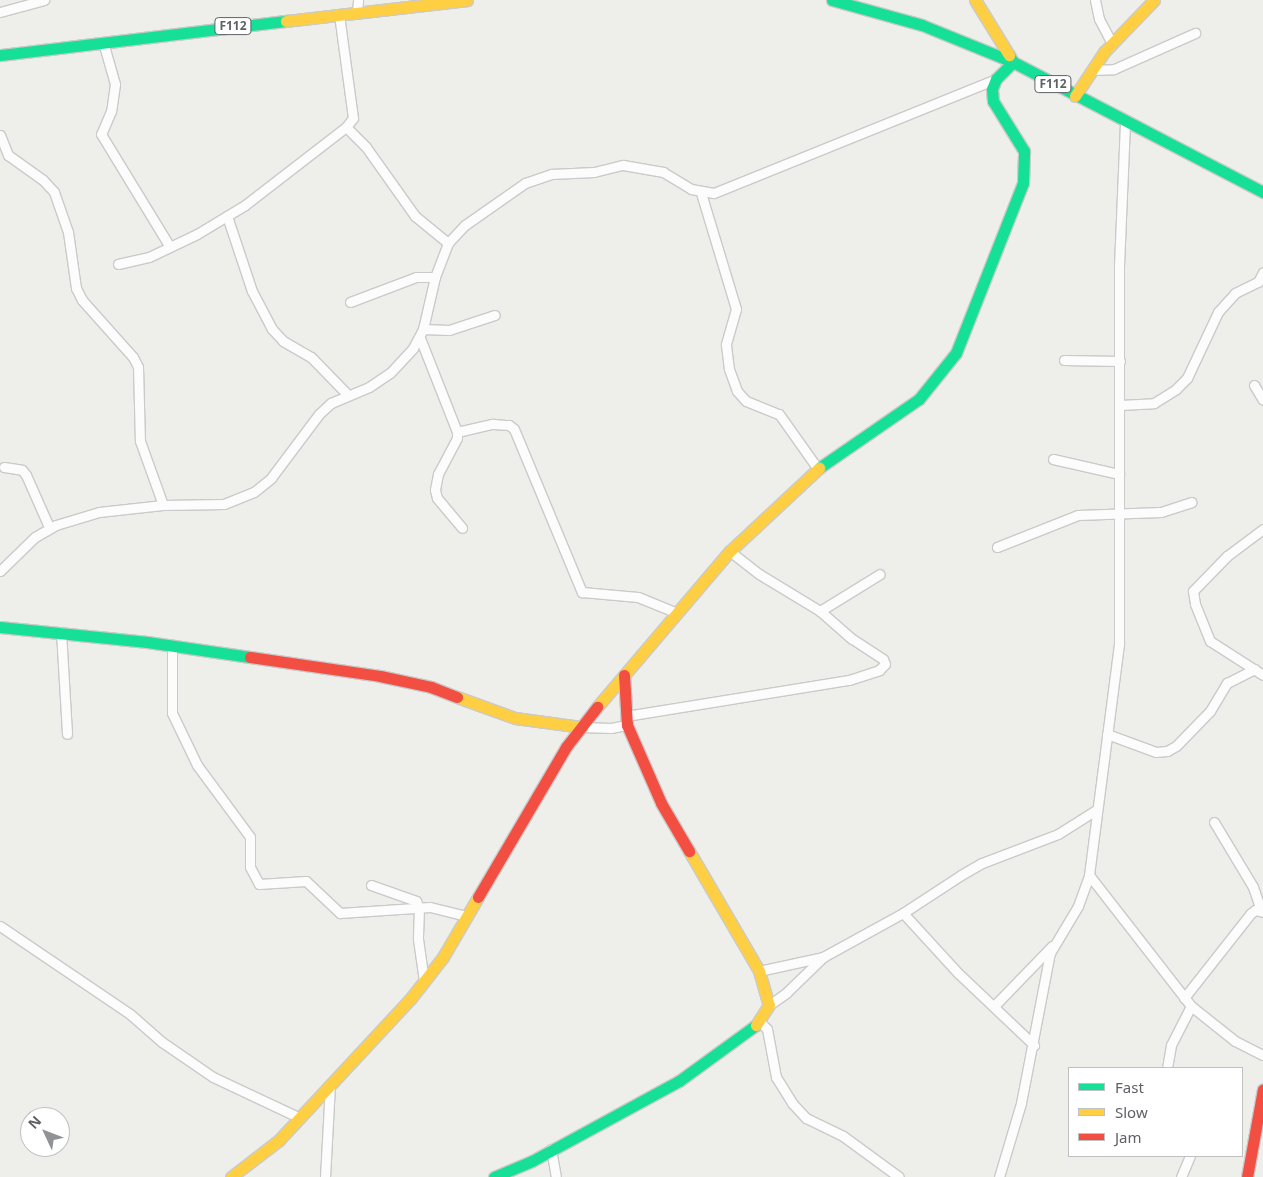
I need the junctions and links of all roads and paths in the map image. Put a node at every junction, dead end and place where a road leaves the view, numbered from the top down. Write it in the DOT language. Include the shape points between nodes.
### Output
graph roads {
  1 [pos="44,0"];
  2 [pos="358,0"];
  3 [pos="467,0"];
  4 [pos="832,0"];
  5 [pos="975,0"];
  6 [pos="1095,0"];
  7 [pos="1154,0"];
  8 [pos="0,12"];
  9 [pos="357,12"];
  10 [pos="339,14"];
  11 [pos="1195,33"];
  12 [pos="102,42"];
  13 [pos="1112,42"];
  14 [pos="0,55"];
  15 [pos="1013,62"];
  16 [pos="1091,70"];
  17 [pos="996,79"];
  18 [pos="1075,96"];
  19 [pos="1125,120"];
  20 [pos="346,127"];
  21 [pos="0,135"];
  22 [pos="4,157"];
  23 [pos="1263,192"];
  24 [pos="701,193"];
  25 [pos="227,216"];
  26 [pos="448,243"];
  27 [pos="170,247"];
  28 [pos="118,264"];
  29 [pos="1263,272"];
  30 [pos="435,277"];
  31 [pos="350,302"];
  32 [pos="495,315"];
  33 [pos="422,333"];
  34 [pos="1064,360"];
  35 [pos="1120,361"];
  36 [pos="1254,385"];
  37 [pos="348,395"];
  38 [pos="1263,400"];
  39 [pos="1120,405"];
  40 [pos="457,432"];
  41 [pos="1052,460"];
  42 [pos="4,466"];
  43 [pos="818,469"];
  44 [pos="1119,474"];
  45 [pos="1191,502"];
  46 [pos="163,504"];
  47 [pos="1120,511"];
  48 [pos="49,527"];
  49 [pos="462,528"];
  50 [pos="1263,530"];
  51 [pos="997,547"];
  52 [pos="730,551"];
  53 [pos="0,571"];
  54 [pos="880,574"];
  55 [pos="820,611"];
  56 [pos="677,613"];
  57 [pos="0,627"];
  58 [pos="61,632"];
  59 [pos="172,646"];
  60 [pos="1255,669"];
  61 [pos="624,675"];
  62 [pos="1263,675"];
  63 [pos="626,720"];
  64 [pos="582,726"];
  65 [pos="67,734"];
  66 [pos="1108,734"];
  67 [pos="1096,810"];
  68 [pos="1214,822"];
  69 [pos="1089,875"];
  70 [pos="371,885"];
  71 [pos="419,908"];
  72 [pos="1262,911"];
  73 [pos="903,913"];
  74 [pos="467,916"];
  75 [pos="0,926"];
  76 [pos="1054,944"];
  77 [pos="823,958"];
  78 [pos="759,970"];
  79 [pos="424,981"];
  80 [pos="1184,998"];
  81 [pos="769,1005"];
  82 [pos="995,1005"];
  83 [pos="1191,1006"];
  84 [pos="760,1022"];
  85 [pos="1034,1045"];
  86 [pos="1263,1055"];
  87 [pos="1167,1067"];
  88 [pos="330,1086"];
  89 [pos="1263,1089"];
  90 [pos="300,1118"];
  91 [pos="551,1149"];
  92 [pos="1190,1157"];
  93 [pos="231,1177"];
  94 [pos="325,1177"];
  95 [pos="494,1177"];
  96 [pos="556,1177"];
  97 [pos="899,1177"];
  98 [pos="999,1177"];
  99 [pos="1181,1177"];
  100 [pos="1247,1177"];
  1 -- 8 [label="street"];
  2 -- 9 [label="street"];
  3 -- 9 [label="main road, F112"];
  4 -- 15 [label="main road, F112" via="922,25"];
  5 -- 15 [label="main road"];
  6 -- 13 [label="street" via="1099,18"];
  7 -- 13 [label="main road"];
  9 -- 10 [label="main road, F112"];
  10 -- 12 [label="main road, F112"];
  10 -- 20 [label="street" via="353,118"];
  11 -- 16 [label="street" via="1114,69"];
  12 -- 14 [label="main road, F112"];
  12 -- 27 [label="street" via="115,84 111,111 101,134"];
  13 -- 16 [label="main road"];
  15 -- 17 [label="main road"];
  15 -- 18 [label="main road, F112"];
  16 -- 18 [label="main road"];
  17 -- 24 [label="street" via="728,188"];
  17 -- 43 [label="main road" via="992,88 993,101 1024,151 1026,164 1023,183 956,353 919,400"];
  18 -- 19 [label="main road, F112"];
  19 -- 23 [label="main road, F112"];
  19 -- 35 [label="street" via="1118,266"];
  20 -- 25 [label="street"];
  20 -- 26 [label="street" via="372,154 415,216"];
  21 -- 22 [label="street"];
  22 -- 46 [label="street" via="43,180 54,192 68,232 76,288 82,300 133,357 138,367 140,441"];
  24 -- 26 [label="street" via="664,172 623,165 594,172 551,174 525,182 465,225"];
  24 -- 43 [label="street" via="736,309 726,345 729,369 737,391 746,400 779,414"];
  25 -- 27 [label="street"];
  25 -- 37 [label="street" via="252,291 272,329 283,341 311,357"];
  26 -- 30 [label="street"];
  27 -- 28 [label="street" via="149,257"];
  29 -- 39 [label="street" via="1258,282 1235,293 1218,312 1187,378 1176,389 1154,403"];
  30 -- 31 [label="street" via="416,278"];
  30 -- 33 [label="street"];
  32 -- 33 [label="street" via="449,330"];
  33 -- 37 [label="street" via="390,373 369,387"];
  33 -- 40 [label="street"];
  34 -- 35 [label="street"];
  35 -- 39 [label="street"];
  36 -- 38 [label="street"];
  37 -- 46 [label="street" via="319,414 304,430 285,462 254,492 224,504"];
  39 -- 44 [label="street"];
  40 -- 49 [label="street" via="435,484 438,498"];
  40 -- 56 [label="street" via="493,424 514,428 582,592 638,597"];
  41 -- 44 [label="street"];
  42 -- 48 [label="street" via="22,470 26,475"];
  43 -- 52 [label="main road"];
  44 -- 47 [label="street"];
  45 -- 47 [label="street" via="1161,512"];
  46 -- 48 [label="street" via="100,512"];
  47 -- 51 [label="street" via="1061,520"];
  47 -- 66 [label="street" via="1119,644"];
  48 -- 53 [label="street"];
  50 -- 60 [label="street" via="1227,556 1193,591 1210,640"];
  52 -- 55 [label="street" via="759,574"];
  52 -- 56 [label="main road"];
  54 -- 55 [label="street"];
  55 -- 63 [label="street" via="852,639 883,659 885,664 879,670 849,680"];
  56 -- 61 [label="main road"];
  57 -- 58 [label="main road"];
  58 -- 59 [label="main road"];
  58 -- 65 [label="street"];
  59 -- 64 [label="main road" via="380,676 431,687 515,718"];
  59 -- 71 [label="street" via="172,713 197,765 250,837 250,867 259,884 306,881 340,913"];
  60 -- 62 [label="street"];
  60 -- 66 [label="street" via="1227,683 1210,711 1167,751 1156,752"];
  61 -- 63 [label="main road"];
  61 -- 64 [label="main road"];
  63 -- 64 [label="street" via="611,728"];
  63 -- 78 [label="main road" via="661,803"];
  64 -- 74 [label="main road" via="552,770"];
  66 -- 67 [label="street"];
  67 -- 69 [label="street"];
  67 -- 73 [label="street" via="1058,834 982,864"];
  68 -- 72 [label="street" via="1253,886"];
  69 -- 76 [label="street" via="1078,906"];
  69 -- 80 [label="street"];
  70 -- 71 [label="street" via="409,897"];
  71 -- 74 [label="street"];
  71 -- 79 [label="street" via="418,939"];
  72 -- 80 [label="street" via="1250,914"];
  73 -- 77 [label="street"];
  73 -- 82 [label="street" via="958,973"];
  74 -- 79 [label="main road"];
  75 -- 90 [label="street" via="130,1014 162,1042 213,1076"];
  76 -- 82 [label="street"];
  76 -- 85 [label="street"];
  77 -- 78 [label="street"];
  77 -- 81 [label="street"];
  78 -- 81 [label="main road"];
  79 -- 88 [label="main road"];
  80 -- 83 [label="street"];
  81 -- 84 [label="main road"];
  82 -- 85 [label="street"];
  83 -- 86 [label="street" via="1235,1042"];
  83 -- 87 [label="street" via="1171,1045"];
  84 -- 91 [label="main road" via="679,1082"];
  84 -- 97 [label="street" via="768,1029 776,1076 792,1103 806,1118 843,1136"];
  85 -- 98 [label="street" via="1021,1104"];
  88 -- 90 [label="main road"];
  88 -- 94 [label="street"];
  89 -- 100 [label="main road"];
  90 -- 93 [label="main road" via="279,1140"];
  91 -- 95 [label="main road"];
  91 -- 96 [label="street"];
  92 -- 99 [label="street"];
}
